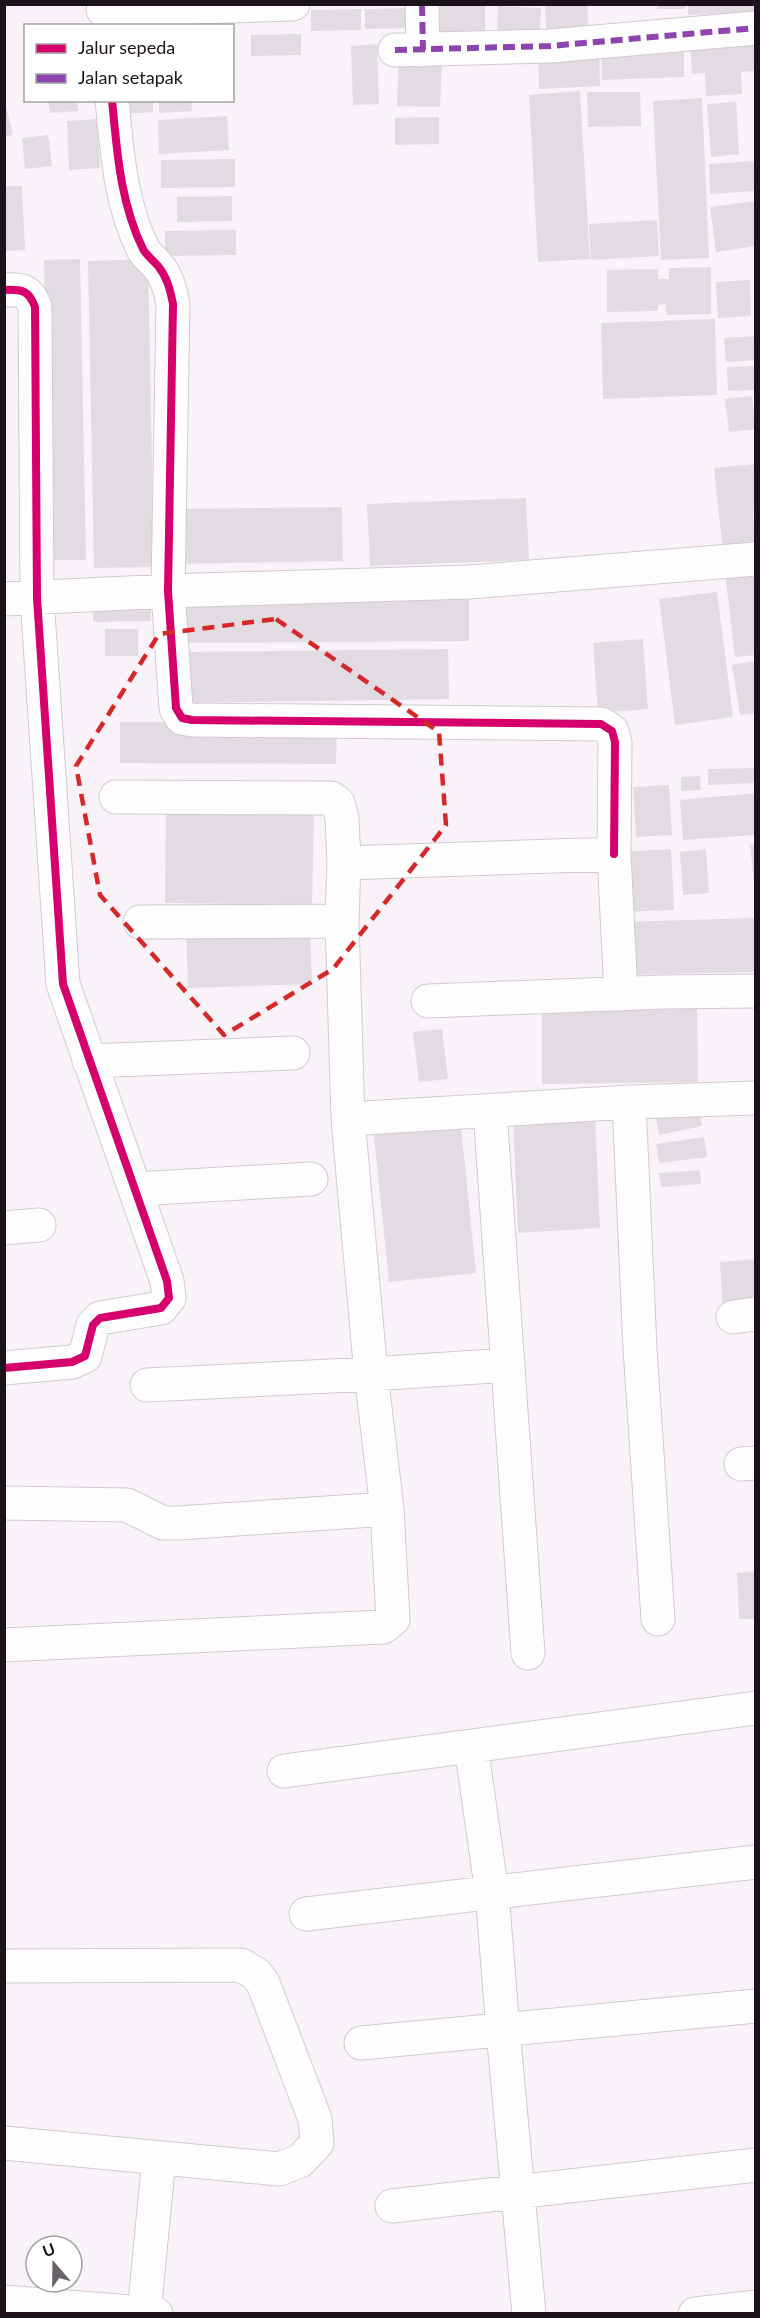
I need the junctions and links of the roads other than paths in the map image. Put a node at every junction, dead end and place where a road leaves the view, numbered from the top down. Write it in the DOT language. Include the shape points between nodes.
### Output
graph roads {
  1 [pos="292,4"];
  2 [pos="422,4"];
  3 [pos="104,13"];
  4 [pos="756,28"];
  5 [pos="112,102"];
  6 [pos="4,290"];
  7 [pos="756,558"];
  8 [pos="168,591"];
  9 [pos="37,598"];
  10 [pos="4,599"];
  11 [pos="116,797"];
  12 [pos="614,854"];
  13 [pos="345,863"];
  14 [pos="342,921"];
  15 [pos="140,922"];
  16 [pos="756,991"];
  17 [pos="621,994"];
  18 [pos="428,1001"];
  19 [pos="293,1053"];
  20 [pos="90,1061"];
  21 [pos="756,1098"];
  22 [pos="629,1102"];
  23 [pos="490,1112"];
  24 [pos="348,1119"];
  25 [pos="310,1179"];
  26 [pos="135,1190"];
  27 [pos="39,1225"];
  28 [pos="4,1228"];
  29 [pos="507,1365"];
  30 [pos="4,1368"];
  31 [pos="371,1374"];
  32 [pos="147,1385"];
  33 [pos="4,1503"];
  34 [pos="387,1509"];
  35 [pos="658,1619"];
  36 [pos="4,1645"];
  37 [pos="528,1653"];
  38 [pos="756,1708"];
  39 [pos="471,1746"];
  40 [pos="284,1771"];
  41 [pos="756,1862"];
  42 [pos="492,1893"];
  43 [pos="306,1914"];
  44 [pos="4,1966"];
  45 [pos="756,2006"];
  46 [pos="502,2030"];
  47 [pos="361,2043"];
  48 [pos="4,2143"];
  49 [pos="159,2158"];
  50 [pos="756,2166"];
  51 [pos="519,2193"];
  52 [pos="392,2206"];
  53 [pos="4,2302"];
  54 [pos="756,2307"];
  55 [pos="148,2313"];
  56 [pos="529,2313"];
  57 [pos="695,2313"];
  1 -- 3 [label="street"];
  2 -- 4 [label="street" via="409,50 550,46"];
  5 -- 8 [label="street" via="118,171 127,209 144,251 170,285 173,304"];
  6 -- 9 [label="street" via="22,289 31,296 35,307"];
  7 -- 8 [label="street" via="469,582"];
  8 -- 9 [label="street"];
  8 -- 12 [label="street" via="176,708 182,717 601,724 612,731 615,742"];
  9 -- 10 [label="street"];
  9 -- 20 [label="street" via="63,984"];
  11 -- 13 [label="street" via="331,798 338,803 342,818"];
  12 -- 13 [label="street"];
  12 -- 17 [label="street"];
  13 -- 14 [label="street"];
  14 -- 15 [label="street"];
  14 -- 24 [label="street"];
  16 -- 17 [label="street"];
  17 -- 18 [label="street"];
  19 -- 20 [label="street"];
  20 -- 26 [label="street"];
  21 -- 22 [label="street"];
  22 -- 23 [label="street"];
  22 -- 35 [label="street"];
  23 -- 24 [label="street"];
  23 -- 29 [label="street"];
  24 -- 31 [label="street"];
  25 -- 26 [label="street"];
  26 -- 30 [label="street" via="167,1281 169,1298 161,1308 100,1318 93,1325 85,1356 72,1362"];
  27 -- 28 [label="street"];
  29 -- 31 [label="street"];
  29 -- 37 [label="street"];
  31 -- 32 [label="street"];
  31 -- 34 [label="street"];
  33 -- 34 [label="street" via="127,1505 163,1522 178,1523"];
  34 -- 36 [label="street" via="393,1619 383,1627"];
  38 -- 39 [label="street"];
  39 -- 40 [label="street"];
  39 -- 42 [label="street"];
  41 -- 42 [label="street"];
  42 -- 43 [label="street"];
  42 -- 46 [label="street"];
  44 -- 49 [label="street" via="241,1965 256,1974 263,1983 315,2119 317,2143 300,2161 279,2169"];
  45 -- 46 [label="street"];
  46 -- 47 [label="street"];
  46 -- 51 [label="street"];
  48 -- 49 [label="street"];
  49 -- 55 [label="street"];
  50 -- 51 [label="street"];
  51 -- 52 [label="street"];
  51 -- 56 [label="street"];
  53 -- 55 [label="street"];
  54 -- 57 [label="street"];
}
